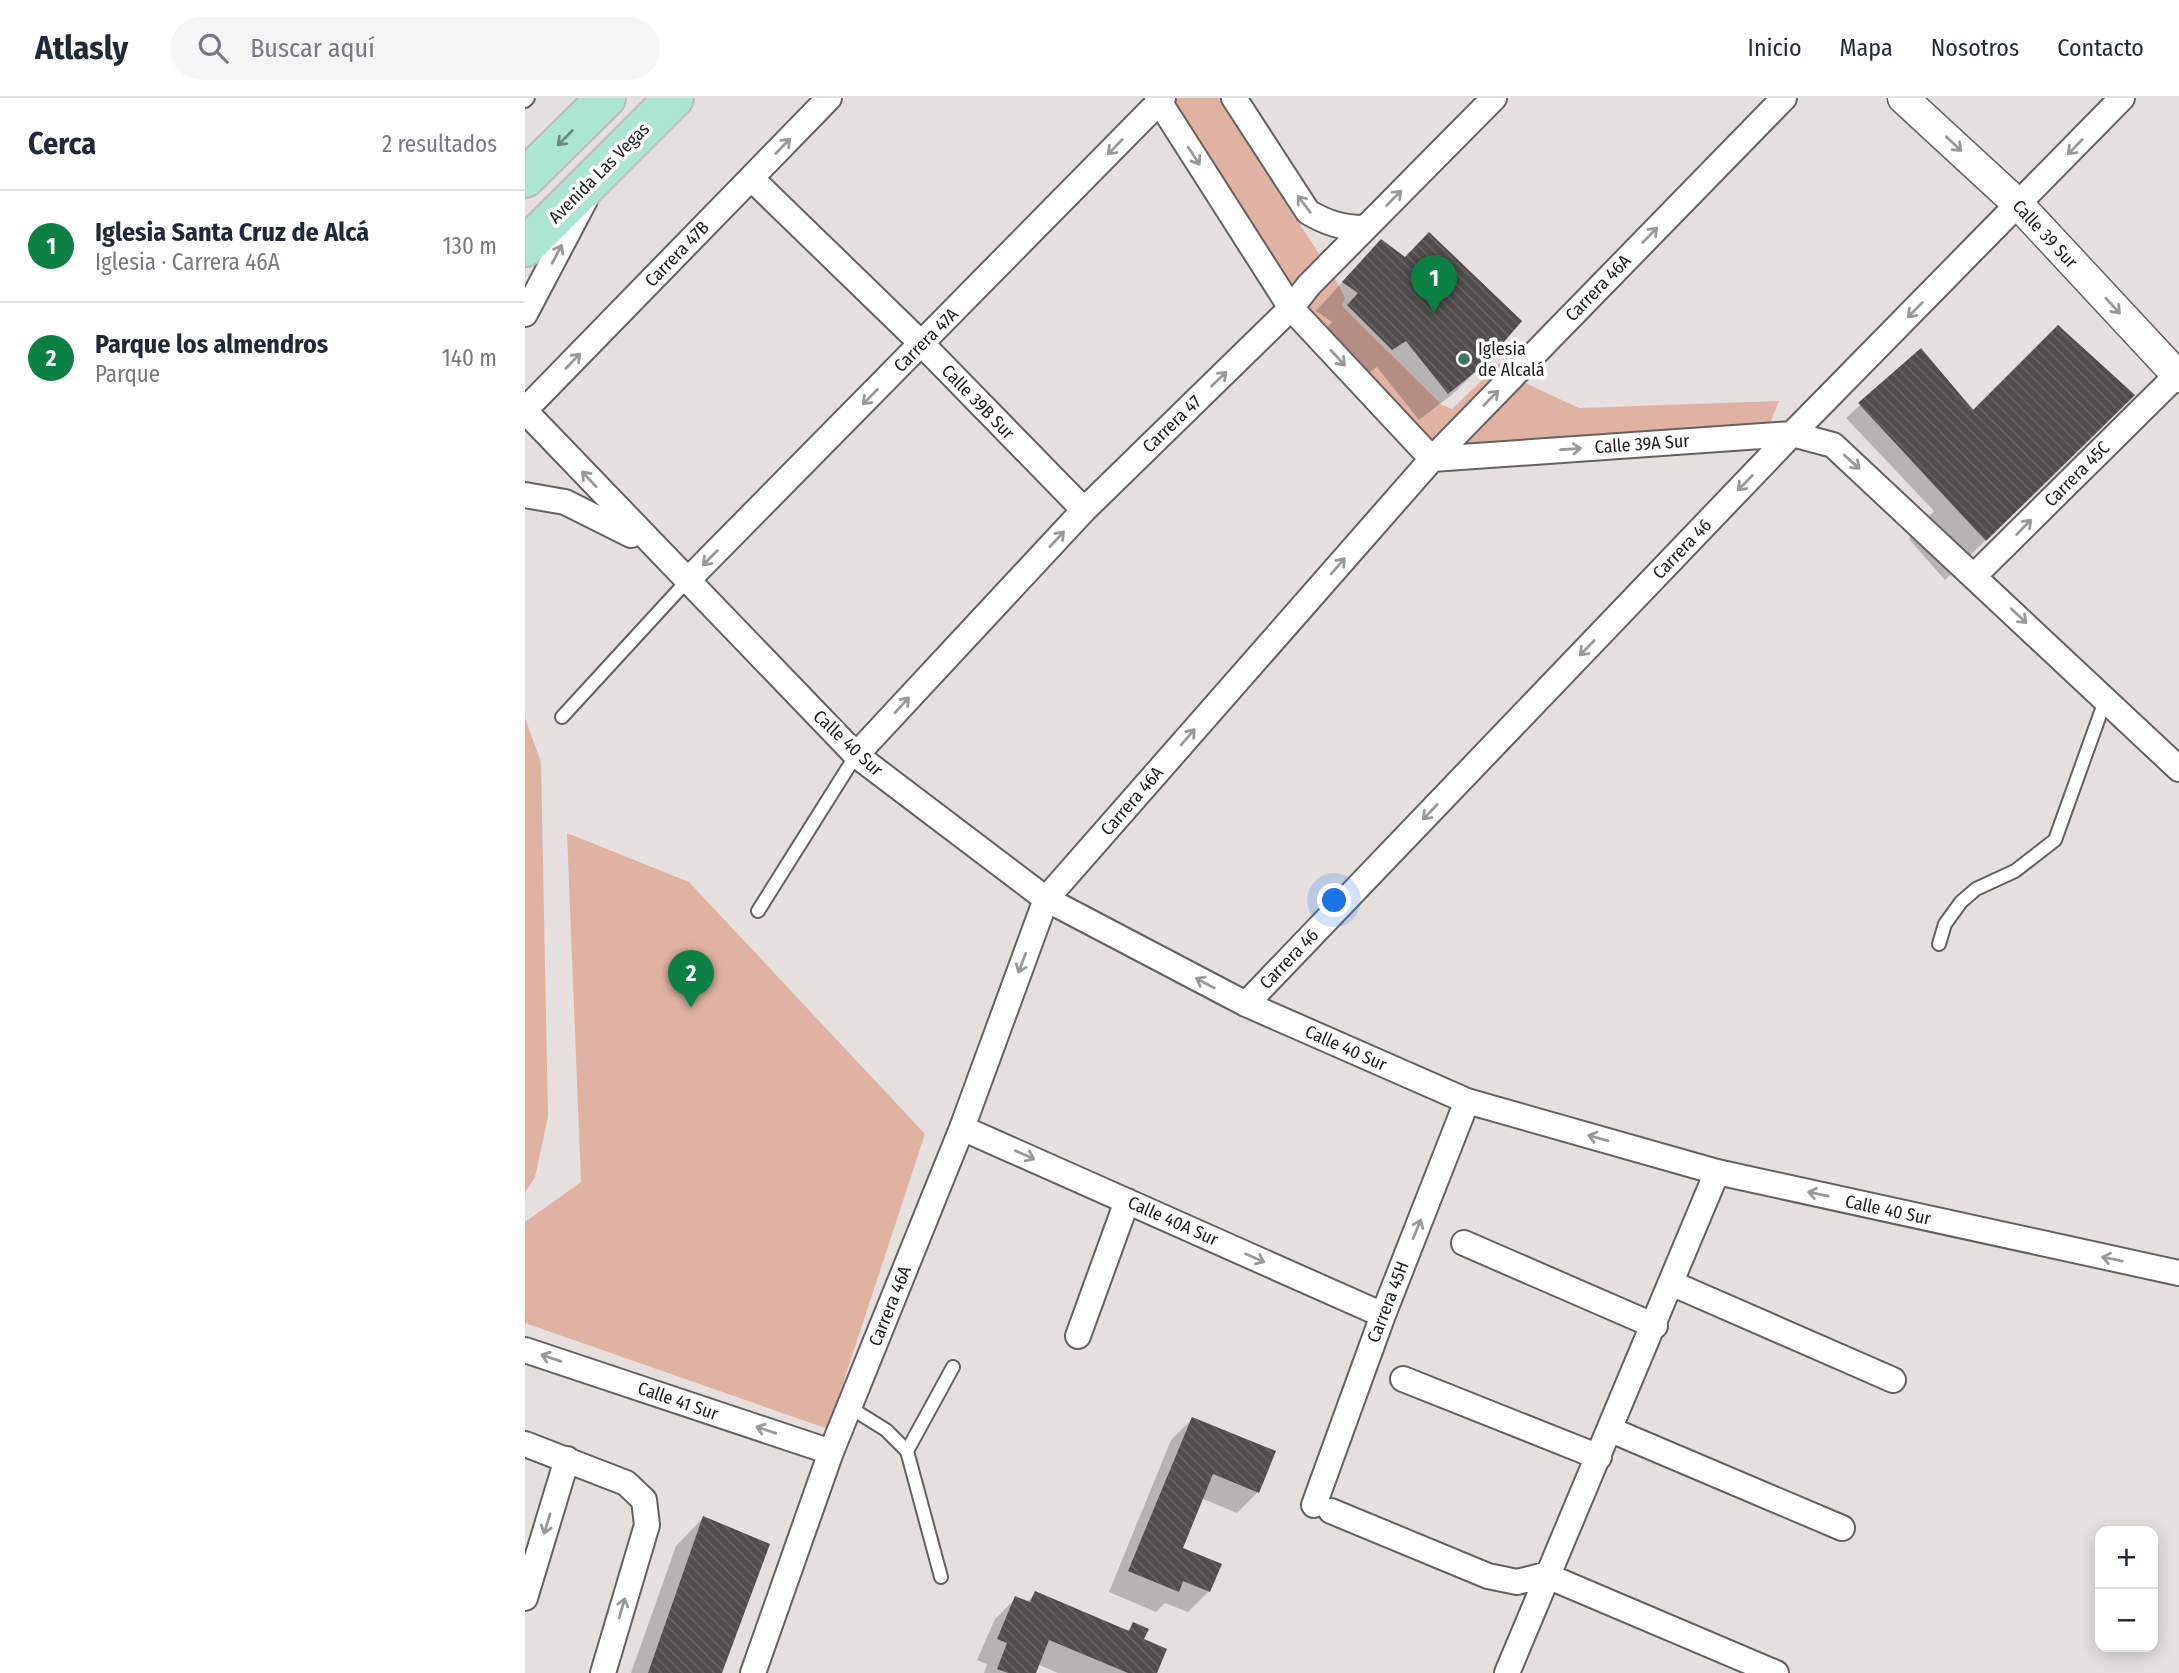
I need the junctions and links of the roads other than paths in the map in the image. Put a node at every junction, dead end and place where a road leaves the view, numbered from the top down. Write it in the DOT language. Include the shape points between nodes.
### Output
graph roads {
  1 [pos="606,98"];
  2 [pos="674,98"];
  3 [pos="829,98"];
  4 [pos="1234,98"];
  5 [pos="1494,98"];
  6 [pos="1784,98"];
  7 [pos="1903,98"];
  8 [pos="2122,98"];
  9 [pos="1160,99"];
  10 [pos="600,173"];
  11 [pos="525,178"];
  12 [pos="751,178"];
  13 [pos="2019,205"];
  14 [pos="1364,228"];
  15 [pos="525,247"];
  16 [pos="1291,308"];
  17 [pos="525,314"];
  18 [pos="922,344"];
  19 [pos="2178,375"];
  20 [pos="525,411"];
  21 [pos="1792,434"];
  22 [pos="1432,459"];
  23 [pos="525,495"];
  24 [pos="1084,510"];
  25 [pos="653,547"];
  26 [pos="1975,575"];
  27 [pos="687,581"];
  28 [pos="2106,698"];
  29 [pos="562,717"];
  30 [pos="856,755"];
  31 [pos="2179,769"];
  32 [pos="1046,899"];
  33 [pos="758,911"];
  34 [pos="1938,944"];
  35 [pos="1246,1004"];
  36 [pos="1467,1101"];
  37 [pos="962,1128"];
  38 [pos="1717,1172"];
  39 [pos="1127,1201"];
  40 [pos="1464,1243"];
  41 [pos="2179,1273"];
  42 [pos="1671,1283"];
  43 [pos="1383,1315"];
  44 [pos="1655,1326"];
  45 [pos="1079,1336"];
  46 [pos="525,1350"];
  47 [pos="953,1367"];
  48 [pos="1403,1379"];
  49 [pos="1893,1380"];
  50 [pos="849,1407"];
  51 [pos="1611,1430"];
  52 [pos="525,1444"];
  53 [pos="907,1451"];
  54 [pos="831,1452"];
  55 [pos="1599,1457"];
  56 [pos="567,1459"];
  57 [pos="1842,1528"];
  58 [pos="1545,1575"];
  59 [pos="941,1577"];
  60 [pos="525,1598"];
  61 [pos="603,1673"];
  62 [pos="753,1673"];
  63 [pos="1507,1673"];
  64 [pos="1776,1673"];
  1 -- 11 [label="main road, one-way"];
  2 -- 10 [label="main road, Avenida Las Vegas"];
  12 -- 3 [label="street, Carrera 47B, one-way"];
  14 -- 4 [label="street, one-way" via="1326,223 1308,212"];
  14 -- 5 [label="street, Carrera 47, one-way"];
  22 -- 6 [label="street, Carrera 46A, one-way"];
  7 -- 13 [label="street, Calle 39 Sur, one-way"];
  8 -- 13 [label="street, Carrera 46, one-way"];
  9 -- 16 [label="street, one-way"];
  9 -- 18 [label="street, Carrera 47A, one-way"];
  10 -- 15 [label="main road, Avenida Las Vegas"];
  17 -- 10 [label="street, one-way"];
  12 -- 18 [label="street, Calle 39B Sur"];
  20 -- 12 [label="street, Carrera 47B, one-way"];
  13 -- 19 [label="street, Calle 39 Sur, one-way"];
  13 -- 21 [label="street, Carrera 46, one-way"];
  14 -- 16 [label="street, Carrera 47"];
  16 -- 22 [label="street, one-way"];
  24 -- 16 [label="street, Carrera 47, one-way"];
  18 -- 24 [label="street, Calle 39B Sur"];
  18 -- 27 [label="street, Carrera 47A, one-way"];
  26 -- 19 [label="street, Carrera 45C, one-way"];
  25 -- 20 [label="street, Calle 40 Sur, one-way"];
  22 -- 21 [label="street, Calle 39A Sur, one-way"];
  21 -- 26 [label="street, Calle 39A Sur, one-way" via="1833,445"];
  21 -- 35 [label="street, Carrera 46, one-way"];
  32 -- 22 [label="street, Carrera 46A, one-way"];
  23 -- 25 [label="street, Calle 40 Sur" via="565,502"];
  30 -- 24 [label="street, Carrera 47, one-way"];
  25 -- 27 [label="street, Calle 40 Sur"];
  26 -- 28 [label="street, Calle 39A Sur, one-way"];
  27 -- 29 [label="lane"];
  27 -- 30 [label="street, Calle 40 Sur"];
  28 -- 31 [label="street, Calle 39A Sur"];
  28 -- 34 [label="lane" via="2055,840 2015,871 1976,889 1961,902"];
  30 -- 32 [label="street, Calle 40 Sur"];
  30 -- 33 [label="lane"];
  35 -- 32 [label="street, Calle 40 Sur, one-way"];
  32 -- 37 [label="street, Carrera 46A, one-way"];
  35 -- 36 [label="street, Calle 40 Sur"];
  38 -- 36 [label="street, Calle 40 Sur, one-way"];
  43 -- 36 [label="street, Carrera 45H, one-way"];
  37 -- 39 [label="street, Calle 40A Sur, one-way"];
  37 -- 50 [label="street, Carrera 46A"];
  41 -- 38 [label="street, Calle 40 Sur, one-way"];
  38 -- 42 [label="street"];
  39 -- 43 [label="street, Calle 40A Sur, one-way"];
  39 -- 45 [label="street"];
  40 -- 44 [label="street"];
  42 -- 44 [label="street"];
  42 -- 49 [label="street"];
  43 -- 58 [label="street, Carrera 45H" via="1323,1508 1488,1577 1517,1582"];
  44 -- 51 [label="street"];
  54 -- 46 [label="street, Calle 41 Sur, one-way"];
  47 -- 53 [label="lane"];
  48 -- 55 [label="street"];
  50 -- 53 [label="lane" via="886,1430"];
  50 -- 54 [label="street, Carrera 46A"];
  51 -- 55 [label="street"];
  51 -- 57 [label="street"];
  52 -- 56 [label="street"];
  53 -- 59 [label="lane"];
  54 -- 62 [label="street, Carrera 46A"];
  55 -- 58 [label="street"];
  56 -- 60 [label="street, one-way"];
  61 -- 56 [label="street, one-way" via="647,1525 644,1500 626,1483"];
  58 -- 63 [label="street"];
  58 -- 64 [label="street"];
}
